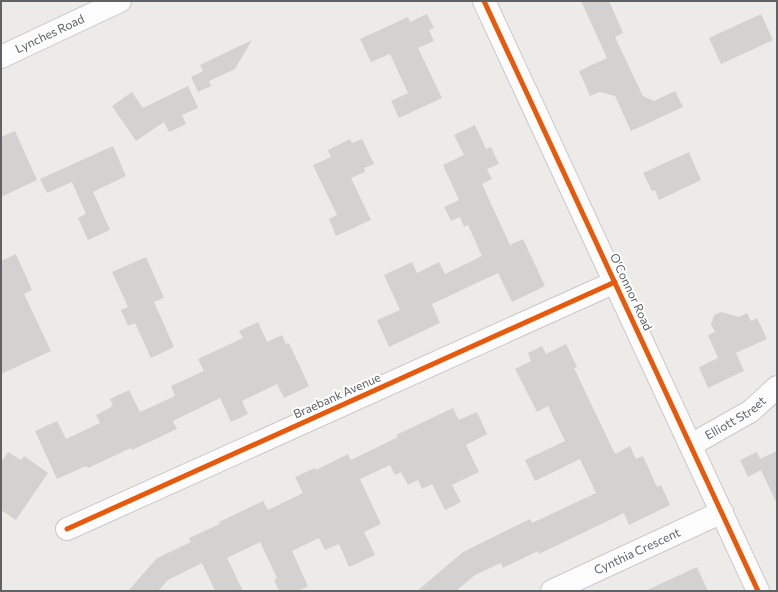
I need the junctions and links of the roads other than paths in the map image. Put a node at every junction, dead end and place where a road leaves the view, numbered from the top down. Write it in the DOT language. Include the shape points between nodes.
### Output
graph roads {
  1 [pos="120,1"];
  2 [pos="484,1"];
  3 [pos="1,57"];
  4 [pos="615,282"];
  5 [pos="777,388"];
  6 [pos="691,445"];
  7 [pos="722,512"];
  8 [pos="67,529"];
  9 [pos="552,591"];
  10 [pos="758,591"];
  1 -- 3 [label="street, Lynches Road"];
  2 -- 4 [label="street, O'Connor Road"];
  4 -- 6 [label="street, O'Connor Road"];
  4 -- 8 [label="street, Braebank Avenue"];
  5 -- 6 [label="street, Elliott Street" via="751,411"];
  6 -- 7 [label="street, O'Connor Road"];
  7 -- 9 [label="street, Cynthia Crescent"];
  7 -- 10 [label="street, O'Connor Road"];
}
